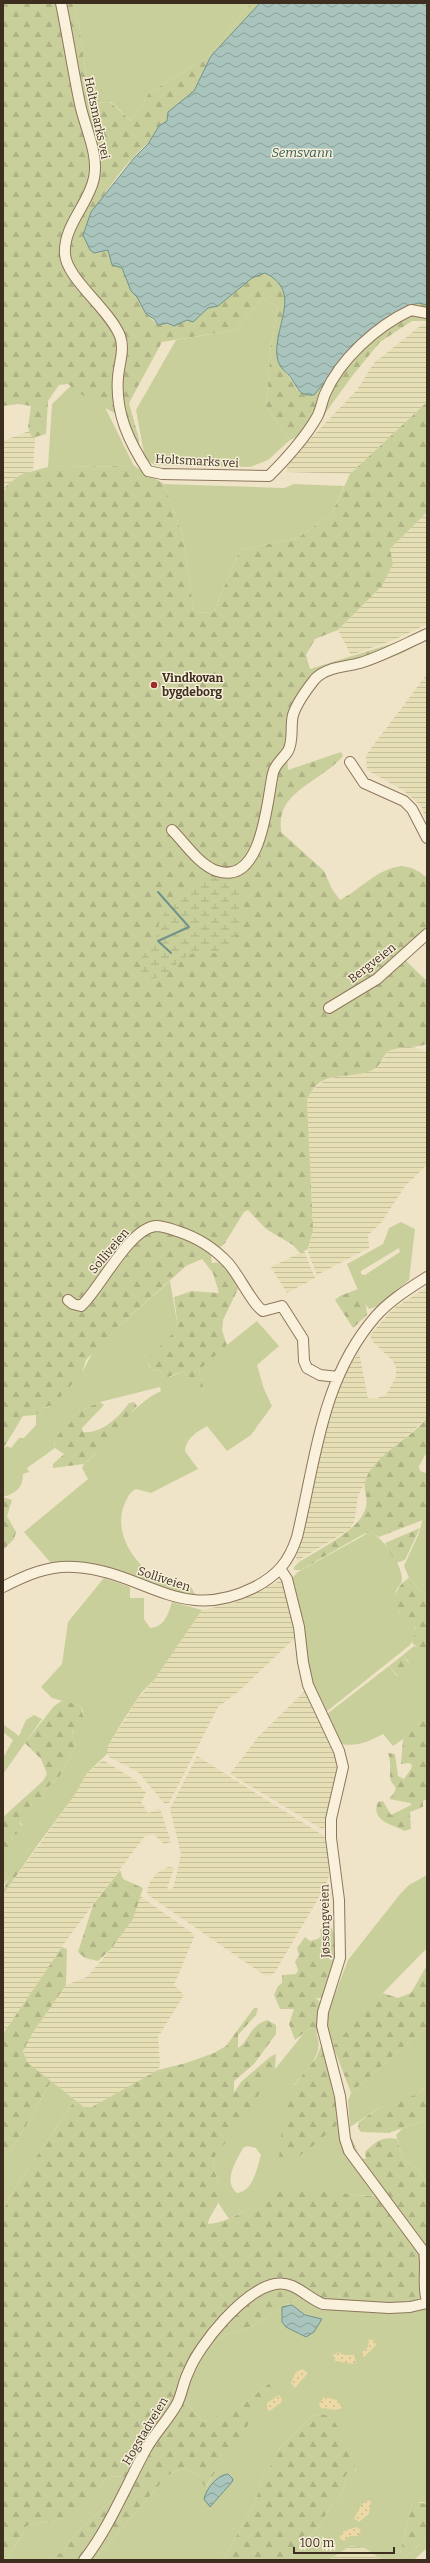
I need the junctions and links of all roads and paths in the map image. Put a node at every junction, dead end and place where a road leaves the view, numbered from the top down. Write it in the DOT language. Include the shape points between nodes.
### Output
graph roads {
  1 [pos="62,3"];
  2 [pos="427,313"];
  3 [pos="427,634"];
  4 [pos="350,762"];
  5 [pos="172,830"];
  6 [pos="427,838"];
  7 [pos="427,934"];
  8 [pos="329,1008"];
  9 [pos="427,1277"];
  10 [pos="68,1300"];
  11 [pos="338,1377"];
  12 [pos="281,1570"];
  13 [pos="3,1587"];
  14 [pos="427,2302"];
  15 [pos="84,2560"];
  1 -- 2 [label="street, Holtsmarks vei" via="80,105 95,161 90,191 68,235 65,254 73,274 95,299 121,337 118,378 121,417 126,432 148,471 162,474 269,476 318,416 325,394 365,341 411,310"];
  3 -- 5 [label="street" via="372,658 329,670 316,677 293,715 291,742 274,772 262,831 250,859 242,868 234,871 217,871 206,864"];
  4 -- 6 [label="street" via="364,783 404,801 412,809"];
  7 -- 8 [label="street, Bergveien" via="377,979"];
  9 -- 11 [label="street, Solliveien" via="377,1315 363,1332"];
  10 -- 11 [label="street, Solliveien" via="81,1306 91,1297 134,1239 144,1230 156,1226 169,1229 191,1236 213,1249 241,1279 257,1308 264,1311 282,1306 303,1340 307,1368 320,1375"];
  11 -- 12 [label="street, Solliveien" via="323,1414 297,1537"];
  12 -- 13 [label="street, Solliveien" via="244,1593 210,1602 186,1600 100,1571 75,1567 38,1571"];
  12 -- 14 [label="street, Jøssongveien" via="287,1579 299,1627 308,1685 339,1751 343,1768 331,1819 339,1900 340,1958 323,2012 322,2033 339,2090 345,2139 349,2151 424,2252 424,2286"];
  14 -- 15 [label="street, Hogstadveien" via="403,2308 323,2304 313,2300 295,2286 285,2283 274,2284 254,2294 227,2318 198,2353 176,2404 147,2449"];
}
